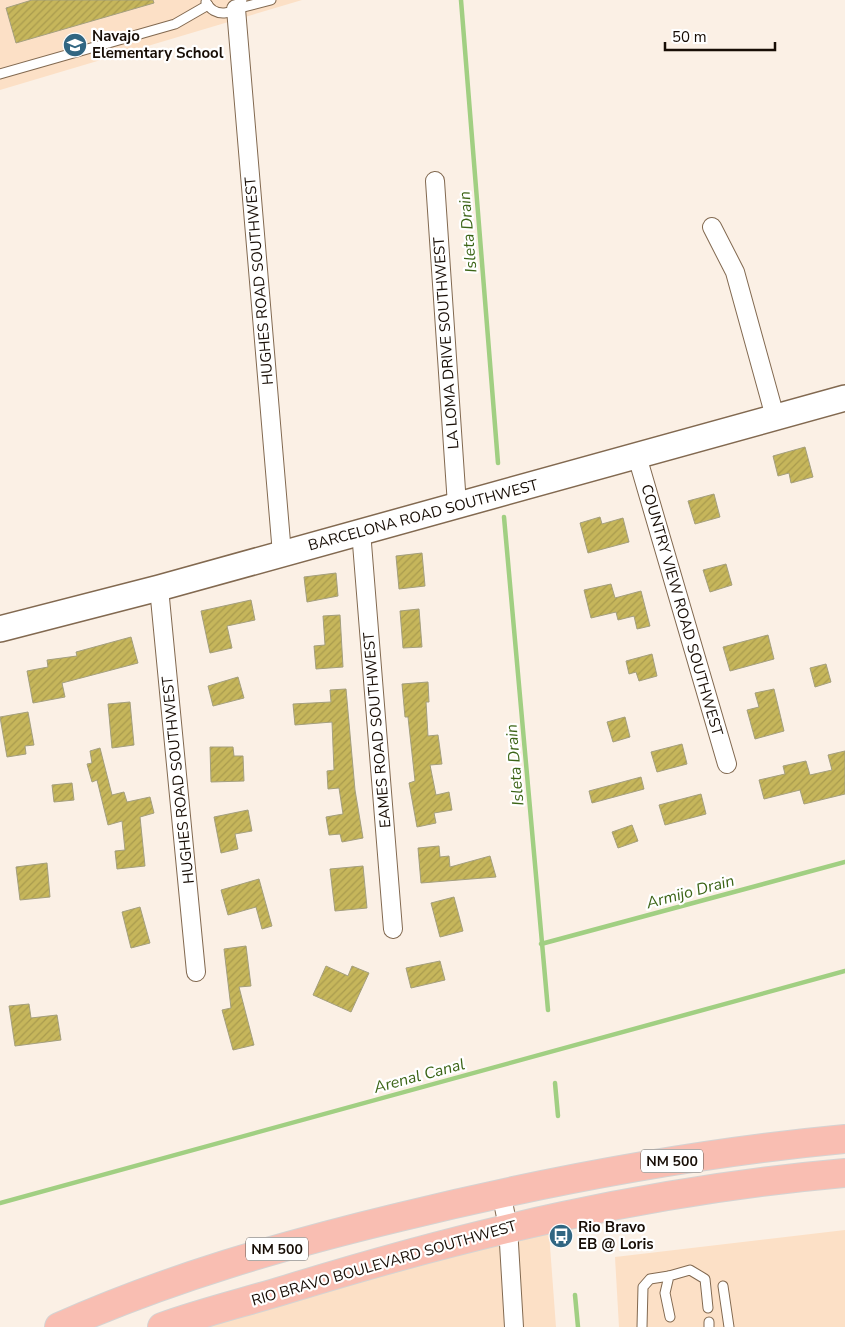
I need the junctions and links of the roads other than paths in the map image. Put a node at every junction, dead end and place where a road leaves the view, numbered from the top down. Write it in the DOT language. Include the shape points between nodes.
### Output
graph roads {
  1 [pos="271,0"];
  2 [pos="206,3"];
  3 [pos="239,5"];
  4 [pos="0,74"];
  5 [pos="435,181"];
  6 [pos="712,227"];
  7 [pos="845,398"];
  8 [pos="775,417"];
  9 [pos="636,456"];
  10 [pos="457,505"];
  11 [pos="361,531"];
  12 [pos="282,554"];
  13 [pos="159,588"];
  14 [pos="0,629"];
  15 [pos="727,764"];
  16 [pos="393,930"];
  17 [pos="196,972"];
  18 [pos="845,1139"];
  19 [pos="845,1173"];
  20 [pos="501,1192"];
  21 [pos="508,1227"];
  22 [pos="669,1276"];
  23 [pos="723,1286"];
  24 [pos="708,1308"];
  25 [pos="670,1317"];
  26 [pos="59,1327"];
  27 [pos="162,1327"];
  28 [pos="514,1327"];
  29 [pos="642,1327"];
  30 [pos="729,1327"];
  1 -- 3 [label="lane"];
  2 -- 3 [label="lane" via="212,10 224,14"];
  2 -- 4 [label="lane" via="175,24"];
  3 -- 12 [label="street, HUGHES ROAD SOUTHWEST"];
  5 -- 10 [label="street, LA LOMA DRIVE SOUTHWEST"];
  6 -- 8 [label="street" via="735,272"];
  7 -- 8 [label="street, BARCELONA ROAD SOUTHWEST"];
  8 -- 9 [label="street, BARCELONA ROAD SOUTHWEST"];
  9 -- 10 [label="street, BARCELONA ROAD SOUTHWEST"];
  9 -- 15 [label="street, COUNTRY VIEW ROAD SOUTHWEST"];
  10 -- 11 [label="street, BARCELONA ROAD SOUTHWEST"];
  11 -- 12 [label="street, BARCELONA ROAD SOUTHWEST"];
  11 -- 16 [label="street, EAMES ROAD SOUTHWEST"];
  12 -- 13 [label="street, BARCELONA ROAD SOUTHWEST"];
  13 -- 14 [label="street, BARCELONA ROAD SOUTHWEST"];
  13 -- 17 [label="street, HUGHES ROAD SOUTHWEST"];
  18 -- 20 [label="main road, NM 500" via="760,1147"];
  19 -- 21 [label="main road, RIO BRAVO BOULEVARD SOUTHWEST / NM 500" via="767,1180 628,1201"];
  20 -- 21 [label="street"];
  20 -- 26 [label="main road, NM 500" via="295,1243 173,1281"];
  21 -- 27 [label="main road, RIO BRAVO BOULEVARD SOUTHWEST / NM 500" via="386,1259"];
  21 -- 28 [label="street"];
  22 -- 24 [label="lane" via="690,1270 705,1279"];
  22 -- 25 [label="lane" via="665,1294"];
  22 -- 29 [label="lane" via="650,1280 643,1287"];
  23 -- 30 [label="lane"];
}
